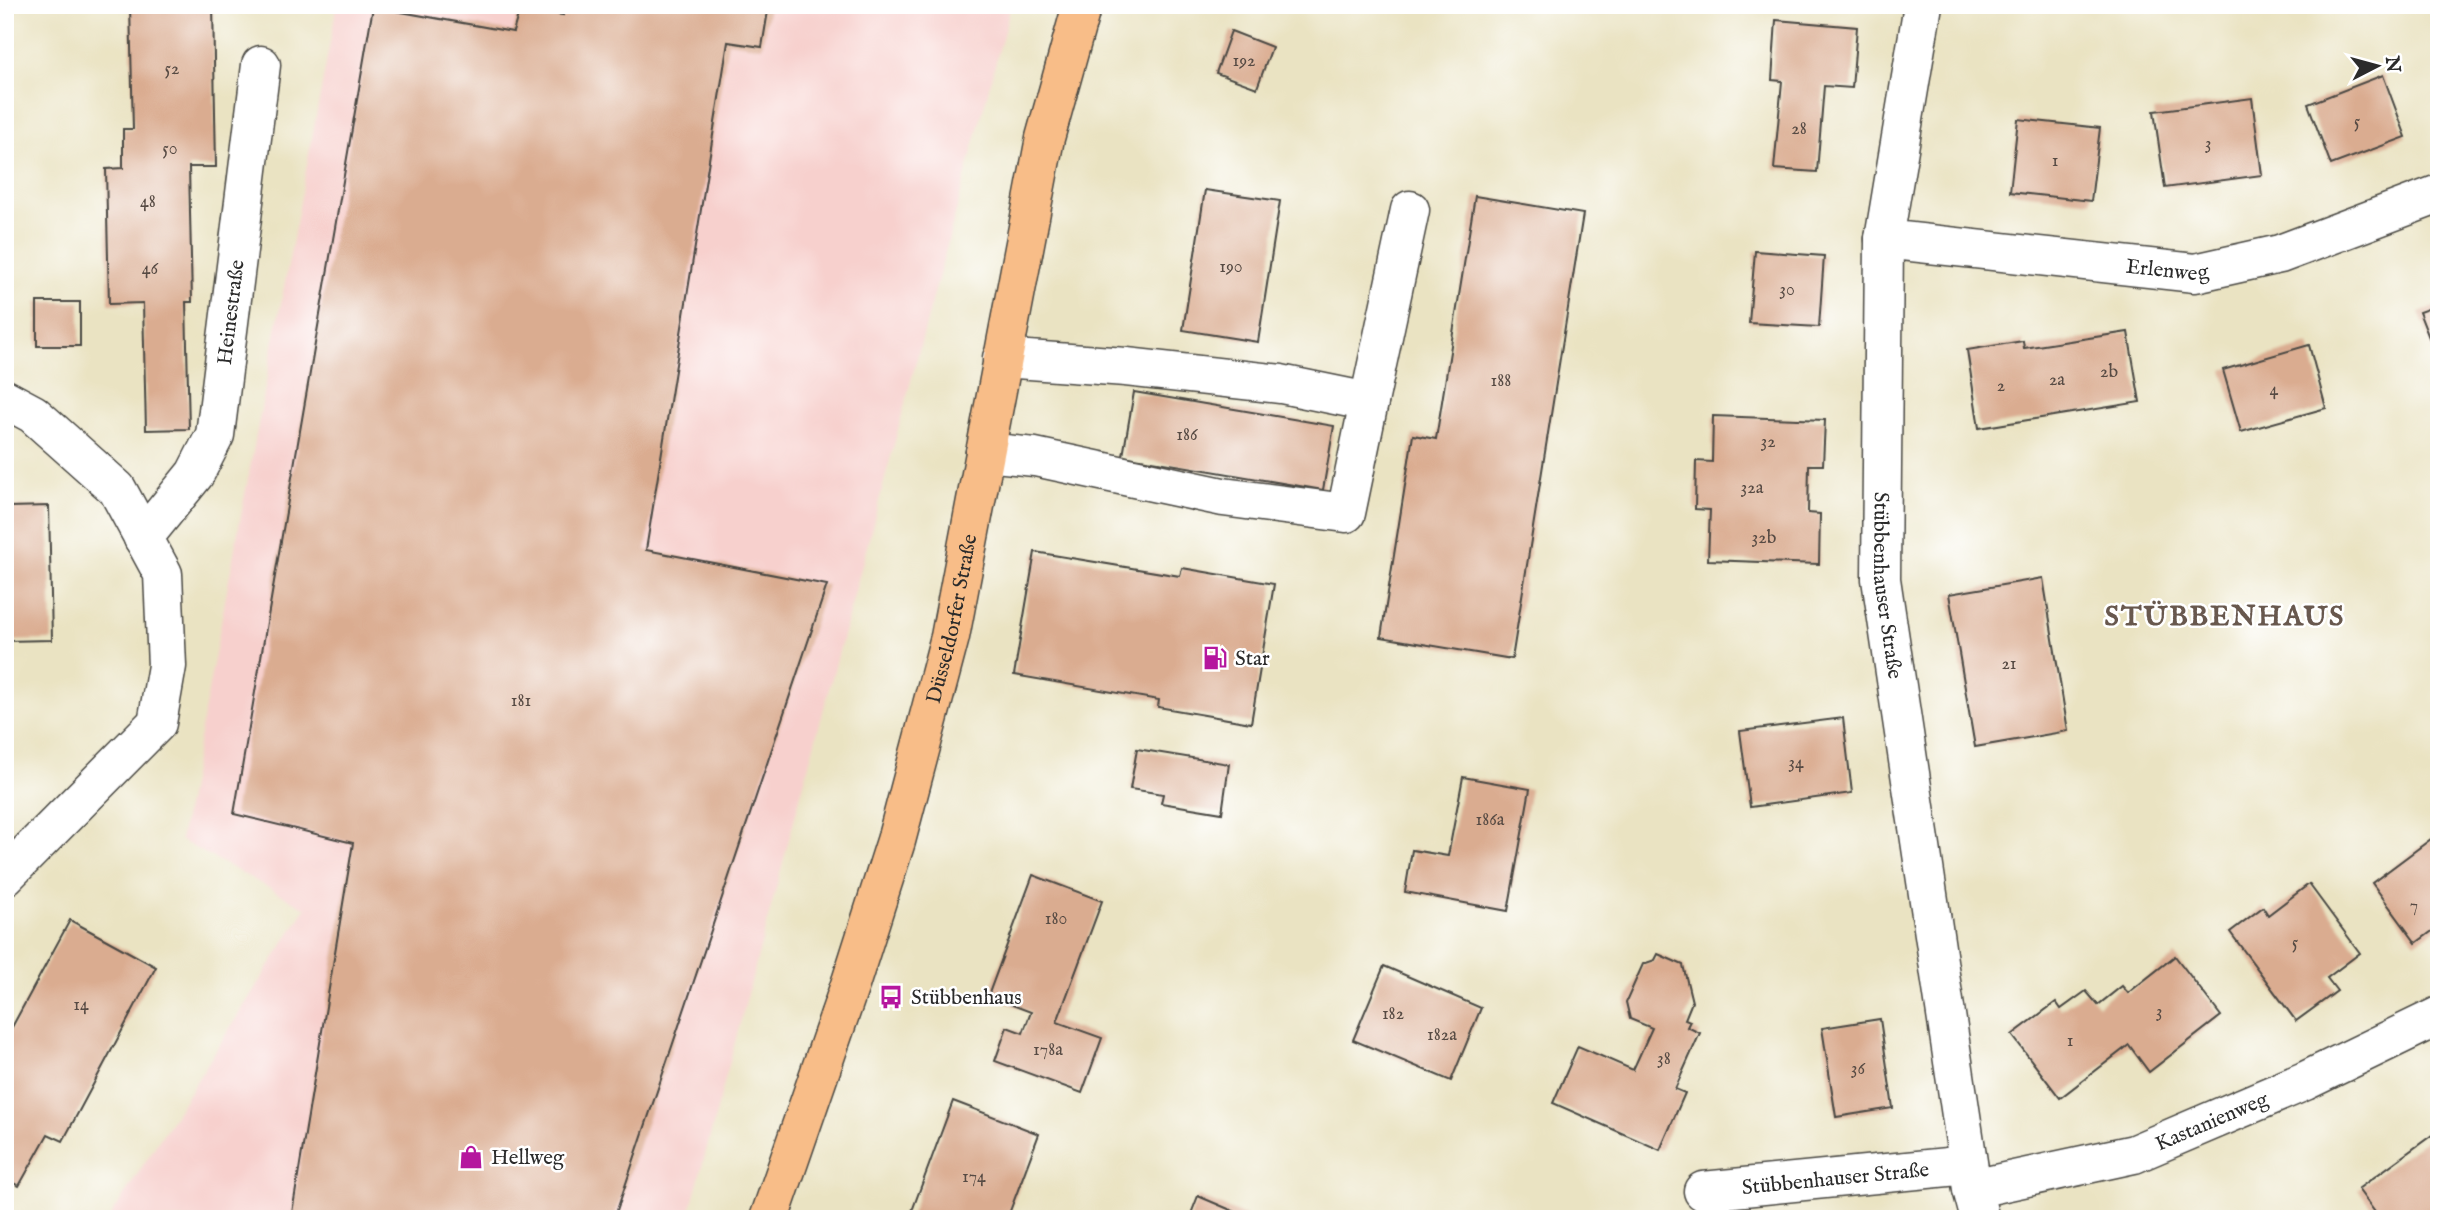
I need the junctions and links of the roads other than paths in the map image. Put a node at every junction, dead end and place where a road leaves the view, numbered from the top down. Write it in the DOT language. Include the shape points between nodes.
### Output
graph roads {
  1 [pos="1082,5"];
  2 [pos="1923,5"];
  3 [pos="261,65"];
  4 [pos="2439,194"];
  5 [pos="1410,210"];
  6 [pos="1884,239"];
  7 [pos="1002,358"];
  8 [pos="5,399"];
  9 [pos="1369,402"];
  10 [pos="985,452"];
  11 [pos="144,538"];
  12 [pos="5,876"];
  13 [pos="2439,1016"];
  14 [pos="1703,1191"];
  15 [pos="1973,1191"];
  16 [pos="769,1219"];
  1 -- 7 [label="main road, Düsseldorfer Straße" via="1045,138"];
  2 -- 6 [label="street, Stübbenhauser Straße"];
  3 -- 11 [label="street, Heinestraße" via="215,435 195,474"];
  4 -- 6 [label="street, Erlenweg" via="2280,254 2194,273"];
  5 -- 9 [label="street"];
  6 -- 15 [label="street, Stübbenhauser Straße" via="1881,579"];
  7 -- 9 [label="street" via="1281,384"];
  7 -- 10 [label="main road, Düsseldorfer Straße"];
  8 -- 11 [label="street" via="33,414 117,489"];
  9 -- 10 [label="street" via="1346,513 1223,497 1035,457"];
  10 -- 16 [label="main road, Düsseldorfer Straße" via="950,637 896,841"];
  11 -- 12 [label="street" via="163,574 167,666 157,723"];
  13 -- 15 [label="street, Kastanienweg" via="2305,1081 2134,1154"];
  14 -- 15 [label="street, Stübbenhauser Straße"];
}
